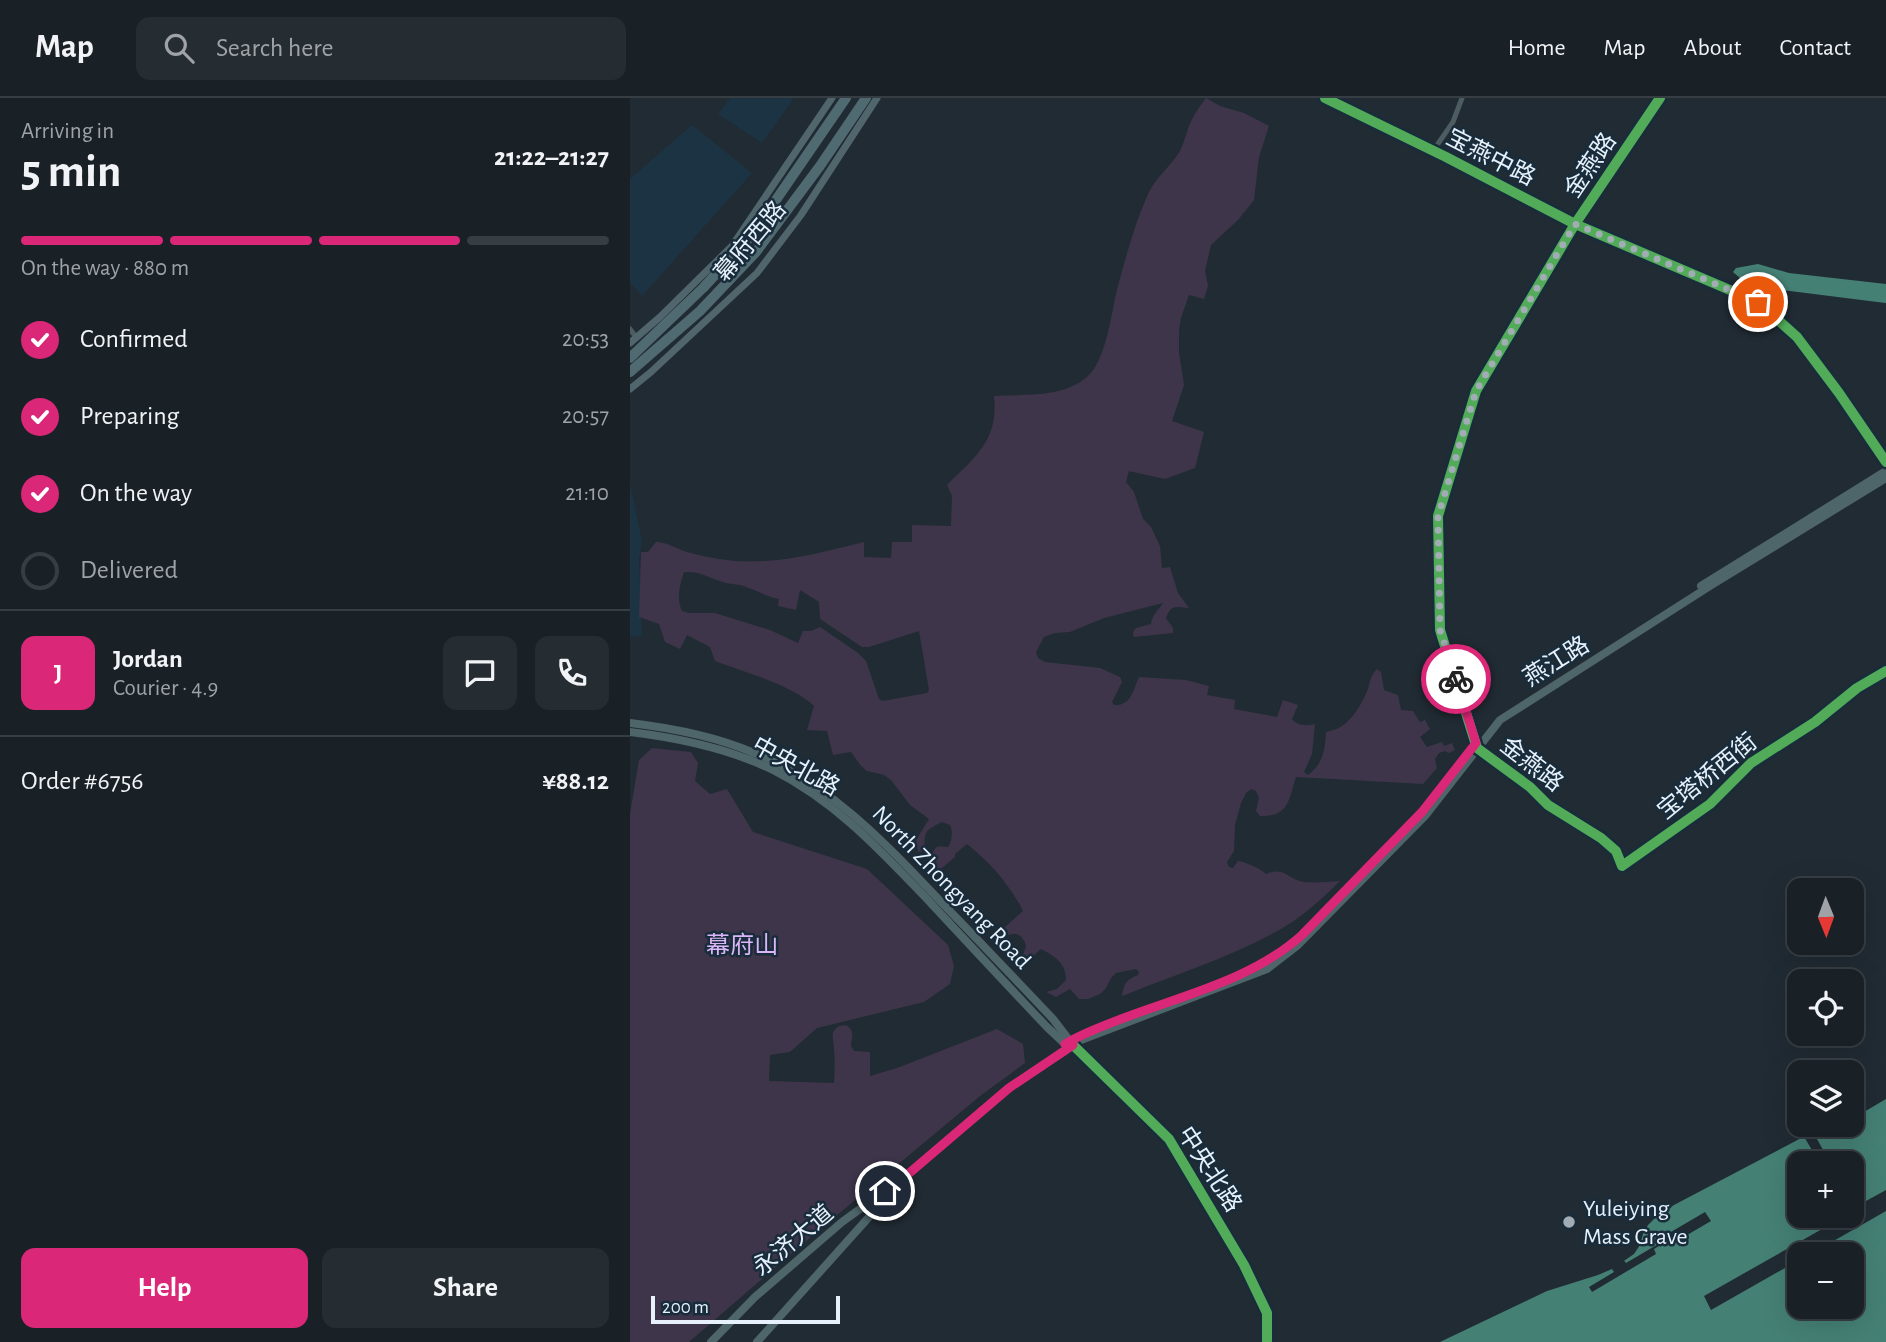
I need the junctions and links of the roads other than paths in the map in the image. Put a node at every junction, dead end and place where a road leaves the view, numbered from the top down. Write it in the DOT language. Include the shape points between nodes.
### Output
graph roads {
  1 [pos="832,98"];
  2 [pos="846,98"];
  3 [pos="866,98"];
  4 [pos="877,98"];
  5 [pos="1325,98"];
  6 [pos="1462,98"];
  7 [pos="1660,98"];
  8 [pos="1433,151"];
  9 [pos="1575,224"];
  10 [pos="630,328"];
  11 [pos="633,340"];
  12 [pos="630,358"];
  13 [pos="630,372"];
  14 [pos="630,390"];
  15 [pos="1886,462"];
  16 [pos="1886,471"];
  17 [pos="1886,478"];
  18 [pos="1886,671"];
  19 [pos="630,723"];
  20 [pos="630,732"];
  21 [pos="1477,746"];
  22 [pos="1622,866"];
  23 [pos="1070,1043"];
  24 [pos="907,1175"];
  25 [pos="1267,1341"];
  26 [pos="711,1342"];
  27 [pos="757,1342"];
  1 -- 11 [label="main road, 幕府西路" via="732,246"];
  2 -- 12 [label="highway, 幕府西路" via="752,235"];
  3 -- 13 [label="highway, 幕府西路" via="756,252"];
  4 -- 14 [label="main road, 幕府西路" via="757,273"];
  5 -- 8 [label="street, 宝燕中路"];
  6 -- 8 [label="street" via="1453,122"];
  7 -- 9 [label="street, 金燕路"];
  8 -- 9 [label="street, 宝燕中路"];
  9 -- 15 [label="street, 宝燕中路" via="1758,302 1797,337"];
  9 -- 21 [label="street, 金燕路" via="1476,391 1438,516 1440,630"];
  10 -- 11 [label="street"];
  16 -- 21 [label="main road" via="1497,717"];
  17 -- 21 [label="main road, 燕江路" via="1500,720"];
  18 -- 22 [label="street, 宝塔桥西街" via="1751,763 1710,804"];
  19 -- 23 [label="main road, North Zhongyang Road" via="731,744 827,793 889,847 1053,1019"];
  20 -- 23 [label="main road, 中央北路" via="692,741 728,752 774,771 822,800 883,853 1008,987"];
  21 -- 22 [label="street, 金燕路" via="1548,805 1601,838 1616,851"];
  21 -- 23 [label="main road, 燕江路" via="1425,816 1298,946 1267,969"];
  23 -- 24 [label="main road, 永济大道"];
  23 -- 25 [label="street, 中央北路" via="1169,1139 1244,1265 1267,1313"];
  24 -- 26 [label="main road, 永济大道" via="842,1222"];
  24 -- 27 [label="main road, 永济大道"];
}
